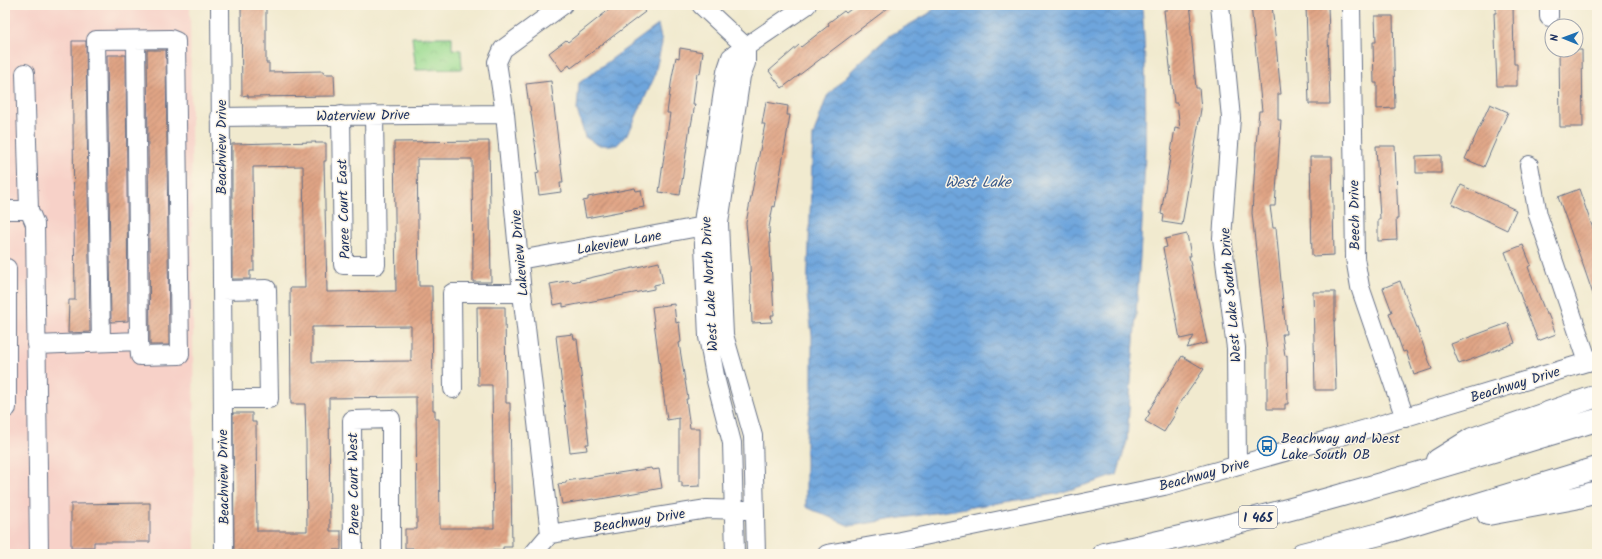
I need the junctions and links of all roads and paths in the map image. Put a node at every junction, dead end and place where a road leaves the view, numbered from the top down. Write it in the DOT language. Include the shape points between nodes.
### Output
graph roads {
  1 [pos="220,5"];
  2 [pos="563,5"];
  3 [pos="701,5"];
  4 [pos="807,5"];
  5 [pos="1220,5"];
  6 [pos="1351,5"];
  7 [pos="136,40"];
  8 [pos="746,47"];
  9 [pos="26,73"];
  10 [pos="505,114"];
  11 [pos="341,115"];
  12 [pos="374,115"];
  13 [pos="220,117"];
  14 [pos="1529,165"];
  15 [pos="5,210"];
  16 [pos="29,210"];
  17 [pos="711,225"];
  18 [pos="519,260"];
  19 [pos="6,268"];
  20 [pos="35,268"];
  21 [pos="222,290"];
  22 [pos="522,293"];
  23 [pos="6,336"];
  24 [pos="36,340"];
  25 [pos="139,341"];
  26 [pos="101,342"];
  27 [pos="1592,361"];
  28 [pos="454,389"];
  29 [pos="1597,396"];
  30 [pos="223,399"];
  31 [pos="5,408"];
  32 [pos="1405,418"];
  33 [pos="1597,420"];
  34 [pos="1237,466"];
  35 [pos="1597,468"];
  36 [pos="1411,476"];
  37 [pos="1597,492"];
  38 [pos="734,510"];
  39 [pos="755,510"];
  40 [pos="550,534"];
  41 [pos="1380,534"];
  42 [pos="39,554"];
  43 [pos="224,554"];
  44 [pos="355,554"];
  45 [pos="391,554"];
  46 [pos="533,554"];
  47 [pos="735,554"];
  48 [pos="756,554"];
  49 [pos="827,554"];
  50 [pos="1104,554"];
  51 [pos="1302,554"];
  1 -- 13 [label="street, Beachview Drive"];
  2 -- 10 [label="street, Lakeview Drive" via="500,53 497,64"];
  3 -- 8 [label="street"];
  4 -- 8 [label="street"];
  5 -- 34 [label="street, West Lake South Drive" via="1231,118 1222,238 1236,348"];
  6 -- 32 [label="street, Beech Drive" via="1355,258 1365,279"];
  7 -- 25 [label="street"];
  7 -- 25 [label="street" via="176,41 180,355 140,356"];
  7 -- 26 [label="street" via="96,40"];
  8 -- 17 [label="street, West Lake North Drive" via="746,63 741,76"];
  9 -- 16 [label="street"];
  10 -- 12 [label="street, Waterview Drive"];
  10 -- 18 [label="street, Lakeview Drive"];
  11 -- 12 [label="street, Waterview Drive"];
  11 -- 12 [label="street, Paree Court East" via="343,265 376,265"];
  11 -- 13 [label="street, Waterview Drive"];
  13 -- 21 [label="street, Beachview Drive"];
  14 -- 27 [label="street" via="1538,215"];
  15 -- 16 [label="street"];
  16 -- 20 [label="street" via="35,224"];
  17 -- 18 [label="street, Lakeview Lane"];
  17 -- 38 [label="street, West Lake North Drive" via="708,337 731,439"];
  17 -- 39 [label="street, West Lake North Drive" via="724,336 752,428"];
  18 -- 22 [label="street, Lakeview Drive"];
  19 -- 20 [label="street"];
  19 -- 23 [label="street"];
  20 -- 24 [label="street"];
  21 -- 30 [label="street, Beachview Drive"];
  21 -- 30 [label="street" via="267,289 269,399"];
  22 -- 28 [label="street" via="452,293"];
  22 -- 40 [label="street, Lakeview Drive"];
  23 -- 24 [label="street"];
  23 -- 31 [label="street"];
  24 -- 26 [label="street"];
  24 -- 42 [label="street"];
  25 -- 26 [label="street"];
  27 -- 32 [label="street, Beachway Drive"];
  29 -- 36 [label="highway" via="1472,439"];
  30 -- 43 [label="street, Beachview Drive"];
  32 -- 34 [label="street, Beachway Drive"];
  33 -- 36 [label="highway, I 465"];
  34 -- 49 [label="street, Beachway Drive" via="1156,488"];
  35 -- 41 [label="highway"];
  36 -- 50 [label="highway, I 465" via="1222,527"];
  37 -- 41 [label="highway"];
  38 -- 39 [label="street, Beachway Drive"];
  38 -- 40 [label="street, Beachway Drive" via="707,509"];
  38 -- 47 [label="street, West Lake North Drive"];
  39 -- 48 [label="street, West Lake North Drive"];
  40 -- 46 [label="street"];
  41 -- 51 [label="highway"];
  44 -- 45 [label="street, Paree Court West" via="352,420 391,419"];
}
